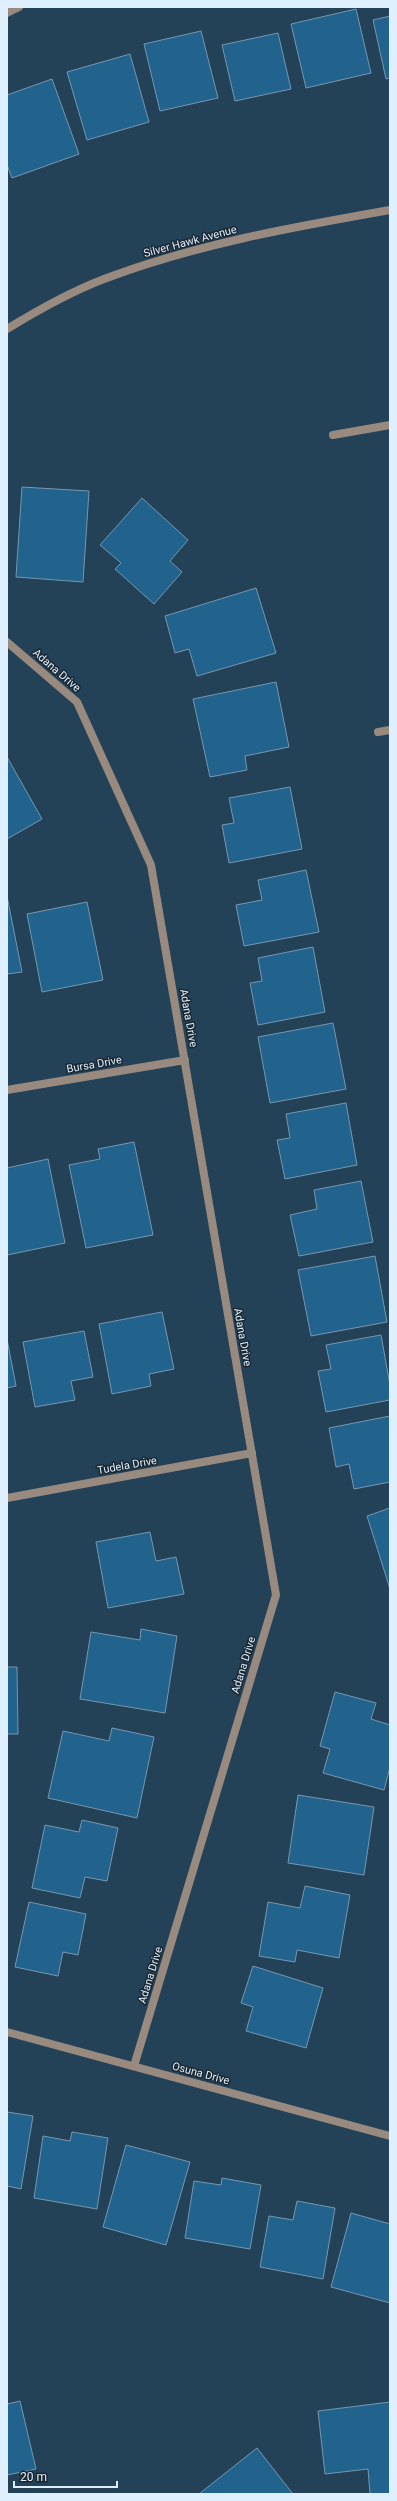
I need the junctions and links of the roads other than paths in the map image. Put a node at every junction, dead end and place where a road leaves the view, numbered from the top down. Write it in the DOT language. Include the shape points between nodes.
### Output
graph roads {
  1 [pos="19,7"];
  2 [pos="7,13"];
  3 [pos="390,210"];
  4 [pos="7,329"];
  5 [pos="390,425"];
  6 [pos="333,435"];
  7 [pos="7,642"];
  8 [pos="390,730"];
  9 [pos="378,732"];
  10 [pos="185,1060"];
  11 [pos="7,1090"];
  12 [pos="252,1453"];
  13 [pos="7,1498"];
  14 [pos="7,2032"];
  15 [pos="134,2066"];
  16 [pos="390,2136"];
  1 -- 2 [label="street"];
  3 -- 4 [label="street, Silver Hawk Avenue" via="237,239 157,260 96,282 48,304"];
  5 -- 6 [label="street"];
  7 -- 10 [label="street, Adana Drive" via="77,702 151,865"];
  8 -- 9 [label="street"];
  10 -- 11 [label="street, Bursa Drive"];
  10 -- 12 [label="street, Adana Drive"];
  12 -- 13 [label="street, Tudela Drive"];
  12 -- 15 [label="street, Adana Drive" via="276,1595"];
  14 -- 15 [label="street, Osuna Drive"];
  15 -- 16 [label="street, Osuna Drive"];
}
